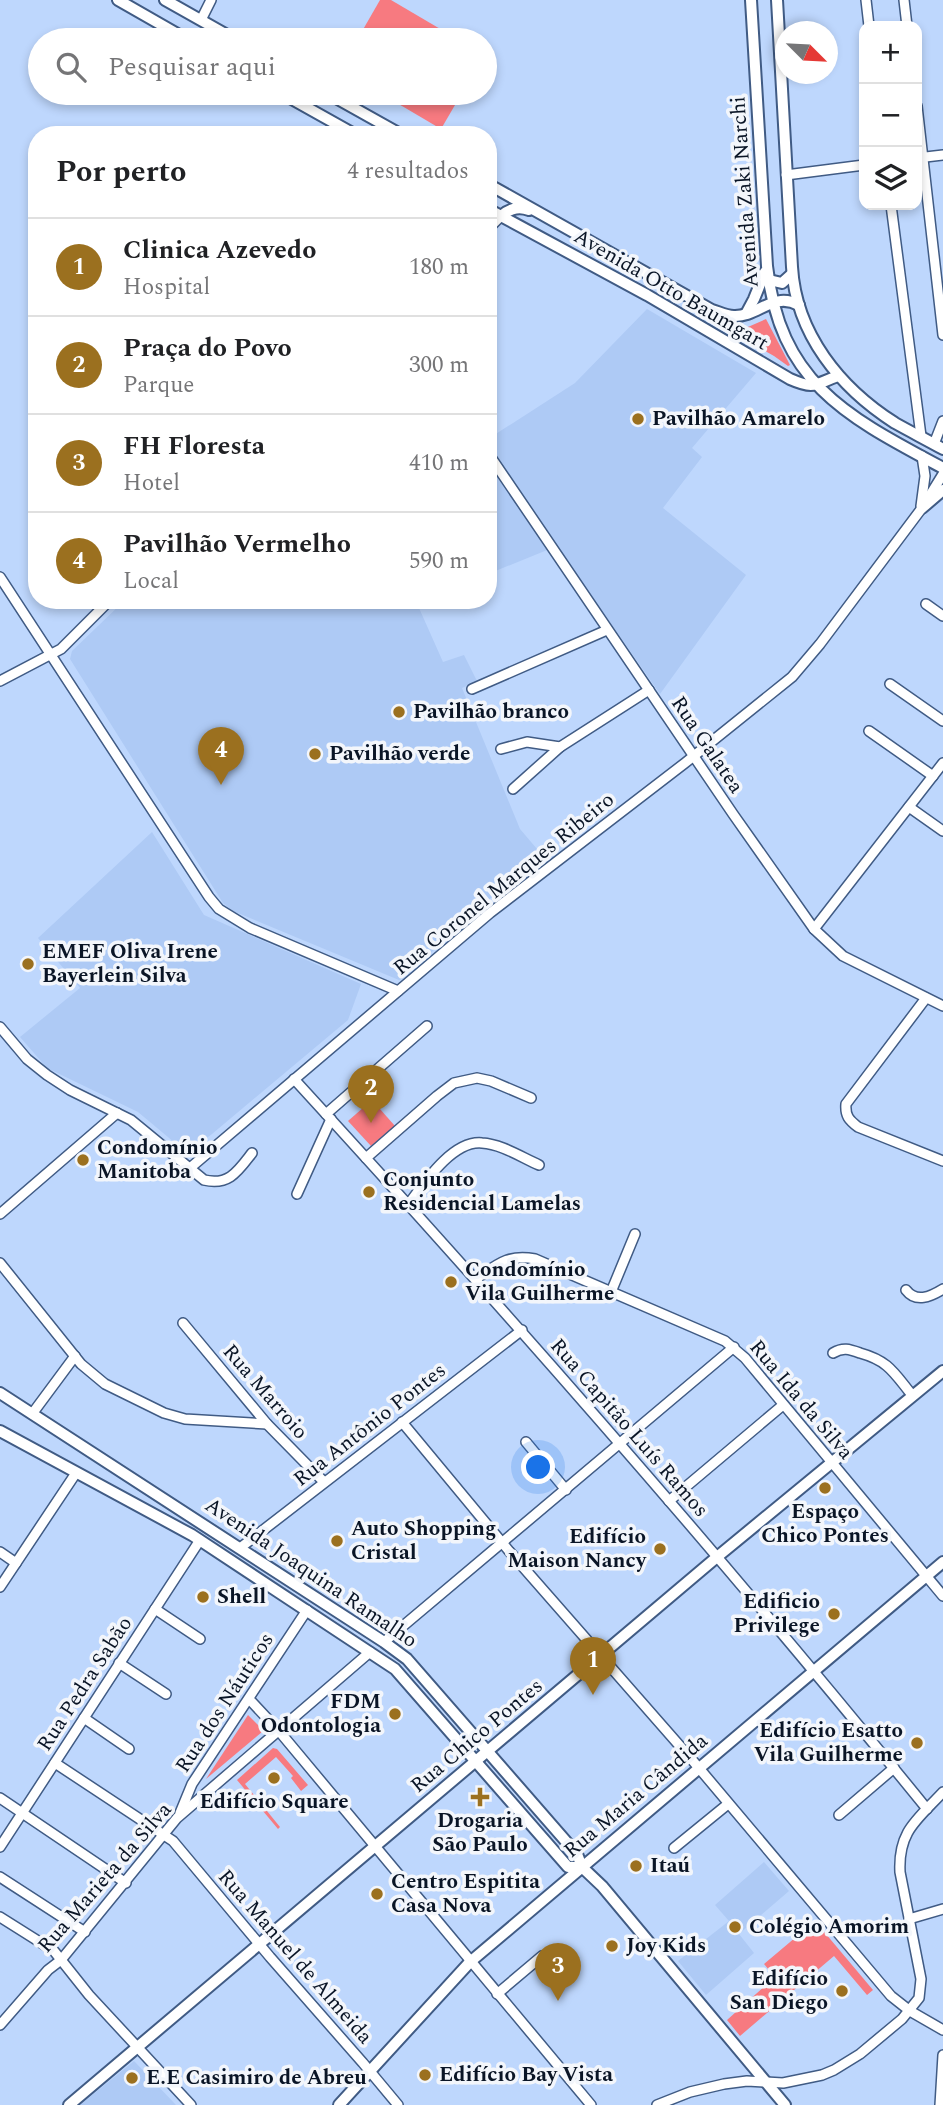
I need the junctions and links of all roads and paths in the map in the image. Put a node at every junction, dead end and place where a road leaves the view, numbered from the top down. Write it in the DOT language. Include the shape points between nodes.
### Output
graph roads {
  1 [pos="118,0"];
  2 [pos="165,0"];
  3 [pos="211,0"];
  4 [pos="751,0"];
  5 [pos="777,0"];
  6 [pos="866,0"];
  7 [pos="904,0"];
  8 [pos="201,20"];
  9 [pos="868,21"];
  10 [pos="906,21"];
  11 [pos="167,28"];
  12 [pos="215,28"];
  13 [pos="302,105"];
  14 [pos="348,105"];
  15 [pos="340,126"];
  16 [pos="386,126"];
  17 [pos="943,155"];
  18 [pos="922,158"];
  19 [pos="859,166"];
  20 [pos="922,173"];
  21 [pos="786,175"];
  22 [pos="497,189"];
  23 [pos="892,210"];
  24 [pos="497,214"];
  25 [pos="542,214"];
  26 [pos="501,216"];
  27 [pos="497,220"];
  28 [pos="767,266"];
  29 [pos="792,274"];
  30 [pos="769,280"];
  31 [pos="774,302"];
  32 [pos="799,305"];
  33 [pos="745,315"];
  34 [pos="943,335"];
  35 [pos="838,376"];
  36 [pos="816,386"];
  37 [pos="943,421"];
  38 [pos="921,436"];
  39 [pos="939,446"];
  40 [pos="922,456"];
  41 [pos="497,466"];
  42 [pos="943,468"];
  43 [pos="943,474"];
  44 [pos="943,490"];
  45 [pos="922,508"];
  46 [pos="0,577"];
  47 [pos="926,604"];
  48 [pos="101,609"];
  49 [pos="943,616"];
  50 [pos="607,630"];
  51 [pos="52,654"];
  52 [pos="0,681"];
  53 [pos="890,684"];
  54 [pos="472,688"];
  55 [pos="649,691"];
  56 [pos="943,721"];
  57 [pos="869,731"];
  58 [pos="560,747"];
  59 [pos="501,749"];
  60 [pos="694,756"];
  61 [pos="943,763"];
  62 [pos="933,776"];
  63 [pos="513,789"];
  64 [pos="909,807"];
  65 [pos="943,831"];
  66 [pos="814,929"];
  67 [pos="398,991"];
  68 [pos="926,998"];
  69 [pos="943,1006"];
  70 [pos="427,1026"];
  71 [pos="0,1027"];
  72 [pos="294,1079"];
  73 [pos="531,1098"];
  74 [pos="117,1113"];
  75 [pos="328,1117"];
  76 [pos="252,1153"];
  77 [pos="366,1158"];
  78 [pos="943,1161"];
  79 [pos="539,1165"];
  80 [pos="190,1168"];
  81 [pos="297,1194"];
  82 [pos="408,1205"];
  83 [pos="0,1214"];
  84 [pos="635,1234"];
  85 [pos="0,1263"];
  86 [pos="477,1279"];
  87 [pos="943,1289"];
  88 [pos="905,1290"];
  89 [pos="611,1292"];
  90 [pos="183,1323"];
  91 [pos="522,1330"];
  92 [pos="734,1348"];
  93 [pos="833,1353"];
  94 [pos="75,1356"];
  95 [pos="943,1371"];
  96 [pos="0,1393"];
  97 [pos="912,1395"];
  98 [pos="0,1400"];
  99 [pos="783,1405"];
  100 [pos="21,1407"];
  101 [pos="32,1414"];
  102 [pos="402,1422"];
  103 [pos="267,1424"];
  104 [pos="0,1431"];
  105 [pos="526,1442"];
  106 [pos="619,1444"];
  107 [pos="831,1462"];
  108 [pos="76,1474"];
  109 [pos="324,1482"];
  110 [pos="566,1490"];
  111 [pos="669,1501"];
  112 [pos="200,1540"];
  113 [pos="502,1543"];
  114 [pos="240,1548"];
  115 [pos="0,1552"];
  116 [pos="717,1557"];
  117 [pos="943,1562"];
  118 [pos="16,1563"];
  119 [pos="926,1576"];
  120 [pos="0,1587"];
  121 [pos="943,1596"];
  122 [pos="155,1609"];
  123 [pos="307,1610"];
  124 [pos="200,1639"];
  125 [pos="384,1642"];
  126 [pos="370,1652"];
  127 [pos="600,1656"];
  128 [pos="119,1663"];
  129 [pos="813,1671"];
  130 [pos="166,1694"];
  131 [pos="249,1699"];
  132 [pos="84,1718"];
  133 [pos="279,1731"];
  134 [pos="130,1748"];
  135 [pos="488,1752"];
  136 [pos="55,1763"];
  137 [pos="476,1763"];
  138 [pos="699,1768"];
  139 [pos="894,1768"];
  140 [pos="943,1792"];
  141 [pos="0,1798"];
  142 [pos="728,1804"];
  143 [pos="927,1809"];
  144 [pos="22,1812"];
  145 [pos="839,1815"];
  146 [pos="177,1818"];
  147 [pos="163,1835"];
  148 [pos="2,1841"];
  149 [pos="374,1848"];
  150 [pos="674,1848"];
  151 [pos="582,1867"];
  152 [pos="0,1877"];
  153 [pos="126,1883"];
  154 [pos="943,1909"];
  155 [pos="0,1917"];
  156 [pos="909,1919"];
  157 [pos="85,1932"];
  158 [pos="260,1945"];
  159 [pos="542,1956"];
  160 [pos="61,1960"];
  161 [pos="470,1962"];
  162 [pos="497,1994"];
  163 [pos="910,2011"];
  164 [pos="0,2025"];
  165 [pos="943,2030"];
  166 [pos="137,2049"];
  167 [pos="943,2055"];
  168 [pos="371,2072"];
  169 [pos="766,2082"];
  170 [pos="69,2105"];
  171 [pos="191,2105"];
  172 [pos="339,2105"];
  173 [pos="398,2105"];
  174 [pos="592,2105"];
  175 [pos="657,2105"];
  176 [pos="785,2105"];
  177 [pos="940,2105"];
  1 -- 11 [label="main road"];
  2 -- 8 [label="main road"];
  3 -- 8 [label="street"];
  4 -- 28 [label="main road, Avenida Zaki Narchi"];
  5 -- 21 [label="main road, Avenida Zaki Narchi"];
  6 -- 9 [label="street"];
  7 -- 10 [label="street"];
  8 -- 12 [label="main road"];
  13 -- 15 [label="main road"];
  14 -- 16 [label="main road"];
  17 -- 18 [label="street"];
  19 -- 21 [label="street"];
  20 -- 34 [label="street"];
  21 -- 29 [label="main road, Avenida Zaki Narchi"];
  22 -- 25 [label="main road, Avenida Otto Baumgart"];
  23 -- 38 [label="street"];
  24 -- 26 [label="main road, Avenida Otto Baumgart"];
  25 -- 26 [label="main road" via="518,208"];
  25 -- 33 [label="main road, Avenida Otto Baumgart" via="712,310"];
  26 -- 27 [label="street"];
  26 -- 36 [label="main road, Avenida Otto Baumgart" via="790,379"];
  28 -- 30 [label="main road, Avenida Zaki Narchi"];
  28 -- 33 [label="main road"];
  29 -- 30 [label="main road" via="782,283"];
  29 -- 32 [label="main road, Avenida Zaki Narchi"];
  30 -- 31 [label="main road, Avenida Zaki Narchi"];
  31 -- 32 [label="main road"];
  31 -- 33 [label="main road, Avenida Otto Baumgart"];
  31 -- 36 [label="main road, Avenida Zaki Narchi" via="790,345"];
  32 -- 35 [label="main road, Avenida Zaki Narchi" via="821,353"];
  35 -- 36 [label="main road"];
  35 -- 38 [label="main road, Avenida Zaki Narchi" via="872,407"];
  36 -- 40 [label="main road, Avenida Zaki Narchi" via="862,422"];
  37 -- 39 [label="street"];
  38 -- 39 [label="main road, Avenida Zaki Narchi"];
  40 -- 42 [label="main road, Avenida Zaki Narchi"];
  40 -- 45 [label="street"];
  41 -- 50 [label="street, Rua Galatea"];
  43 -- 45 [label="street, Rua Coronel Marques Ribeiro"];
  44 -- 45 [label="main road"];
  45 -- 60 [label="street, Rua Coronel Marques Ribeiro" via="792,677"];
  46 -- 51 [label="street, Rua Coronel Marques Ribeiro"];
  47 -- 49 [label="street"];
  48 -- 51 [label="street"];
  50 -- 54 [label="street"];
  50 -- 55 [label="street, Rua Galatea"];
  51 -- 52 [label="street"];
  51 -- 67 [label="street, Rua Coronel Marques Ribeiro" via="219,909 250,928"];
  53 -- 56 [label="street"];
  55 -- 58 [label="street"];
  55 -- 60 [label="street, Rua Galatea"];
  57 -- 62 [label="street"];
  58 -- 59 [label="street" via="527,742"];
  58 -- 63 [label="street"];
  60 -- 66 [label="street, Rua Galatea"];
  60 -- 67 [label="street, Rua Coronel Marques Ribeiro" via="490,913"];
  61 -- 62 [label="street"];
  62 -- 64 [label="street"];
  64 -- 65 [label="street"];
  64 -- 66 [label="street"];
  66 -- 68 [label="street, Rua Galatea" via="843,956"];
  67 -- 72 [label="street"];
  68 -- 69 [label="street, Rua Galatea"];
  68 -- 78 [label="street" via="846,1104 845,1112 858,1127"];
  70 -- 75 [label="street"];
  71 -- 74 [label="street" via="47,1076"];
  72 -- 75 [label="street, Rua Capitão Luís Ramos"];
  72 -- 80 [label="street"];
  73 -- 77 [label="street" via="491,1080 454,1083"];
  74 -- 80 [label="street"];
  74 -- 83 [label="street"];
  75 -- 77 [label="street, Rua Capitão Luís Ramos"];
  75 -- 81 [label="street"];
  76 -- 80 [label="street" via="224,1180 204,1180"];
  77 -- 82 [label="street, Rua Capitão Luís Ramos"];
  79 -- 82 [label="street" via="490,1145 471,1143 431,1174"];
  82 -- 86 [label="street, Rua Capitão Luís Ramos"];
  84 -- 89 [label="street"];
  85 -- 94 [label="street"];
  86 -- 89 [label="street, Rua Ida da Silva" via="503,1261 523,1257"];
  86 -- 91 [label="street, Rua Capitão Luís Ramos"];
  87 -- 88 [label="street" via="921,1298"];
  89 -- 92 [label="street, Rua Ida da Silva"];
  90 -- 103 [label="street, Rua Marroio"];
  91 -- 102 [label="street, Rua Antônio Pontes"];
  91 -- 106 [label="street, Rua Capitão Luís Ramos"];
  92 -- 99 [label="street, Rua Ida da Silva"];
  92 -- 106 [label="street"];
  93 -- 97 [label="street" via="845,1348 877,1357"];
  94 -- 101 [label="street"];
  94 -- 103 [label="street" via="105,1384 164,1413 196,1421"];
  95 -- 97 [label="main road, Rua Chico Pontes"];
  96 -- 100 [label="main road, Avenida Joaquina Ramalho"];
  97 -- 107 [label="main road, Rua Chico Pontes"];
  98 -- 100 [label="main road"];
  99 -- 107 [label="street, Rua Ida da Silva"];
  99 -- 111 [label="street"];
  100 -- 101 [label="main road, Avenida Joaquina Ramalho"];
  101 -- 114 [label="main road, Avenida Joaquina Ramalho"];
  102 -- 109 [label="street, Rua Antônio Pontes"];
  102 -- 113 [label="street"];
  103 -- 109 [label="street, Rua Marroio"];
  104 -- 108 [label="main road, Avenida Joaquina Ramalho"];
  105 -- 110 [label="street"];
  106 -- 110 [label="street"];
  106 -- 111 [label="street, Rua Capitão Luís Ramos"];
  107 -- 116 [label="main road, Rua Chico Pontes"];
  107 -- 119 [label="street, Rua Ida da Silva"];
  108 -- 112 [label="main road, Avenida Joaquina Ramalho"];
  108 -- 118 [label="street"];
  109 -- 114 [label="street, Rua Antônio Pontes"];
  110 -- 113 [label="street"];
  111 -- 116 [label="street, Rua Capitão Luís Ramos"];
  112 -- 122 [label="street, Rua Pedra Sabão"];
  112 -- 123 [label="main road, Avenida Joaquina Ramalho"];
  113 -- 125 [label="street"];
  113 -- 127 [label="street"];
  114 -- 125 [label="main road, Avenida Joaquina Ramalho"];
  115 -- 118 [label="street"];
  116 -- 127 [label="main road, Rua Chico Pontes"];
  116 -- 129 [label="street, Rua Capitão Luís Ramos"];
  117 -- 119 [label="main road, Rua Maria Cândida"];
  118 -- 120 [label="street"];
  119 -- 121 [label="street, Rua Ida da Silva"];
  119 -- 129 [label="main road, Rua Maria Cândida"];
  122 -- 124 [label="street"];
  122 -- 128 [label="street, Rua Pedra Sabão"];
  123 -- 126 [label="main road, Avenida Joaquina Ramalho"];
  123 -- 131 [label="street, Rua dos Náuticos"];
  125 -- 135 [label="main road, Avenida Joaquina Ramalho" via="407,1659"];
  126 -- 133 [label="street, Rua Marieta da Silva"];
  126 -- 137 [label="main road, Avenida Joaquina Ramalho" via="395,1669"];
  127 -- 135 [label="main road, Rua Chico Pontes"];
  127 -- 138 [label="street"];
  128 -- 130 [label="street"];
  128 -- 132 [label="street, Rua Pedra Sabão"];
  129 -- 138 [label="main road, Rua Maria Cândida"];
  129 -- 139 [label="street, Rua Capitão Luís Ramos"];
  131 -- 133 [label="street"];
  131 -- 146 [label="street, Rua dos Náuticos" via="192,1784"];
  132 -- 134 [label="street"];
  132 -- 136 [label="street, Rua Pedra Sabão"];
  133 -- 146 [label="street, Rua Marieta da Silva"];
  133 -- 149 [label="street"];
  135 -- 137 [label="main road, Rua Chico Pontes"];
  135 -- 151 [label="main road, Avenida Joaquina Ramalho" via="577,1854"];
  136 -- 144 [label="street, Rua Pedra Sabão"];
  136 -- 147 [label="street, Rua Manuel de Almeida"];
  137 -- 149 [label="main road, Rua Chico Pontes"];
  137 -- 151 [label="main road, Avenida Joaquina Ramalho" via="568,1867"];
  138 -- 142 [label="street"];
  138 -- 151 [label="main road, Rua Maria Cândida"];
  139 -- 143 [label="street, Rua Capitão Luís Ramos"];
  139 -- 145 [label="street"];
  140 -- 143 [label="street"];
  141 -- 144 [label="street"];
  142 -- 150 [label="street"];
  142 -- 163 [label="street" via="891,1996"];
  143 -- 156 [label="street" via="901,1846 900,1872"];
  144 -- 148 [label="street, Rua Pedra Sabão"];
  144 -- 153 [label="street"];
  146 -- 147 [label="street, Rua Marieta da Silva"];
  147 -- 153 [label="street, Rua Marieta da Silva"];
  147 -- 158 [label="street, Rua Manuel de Almeida" via="173,1841"];
  149 -- 158 [label="main road, Rua Chico Pontes"];
  149 -- 161 [label="street"];
  151 -- 161 [label="main road, Rua Maria Cândida"];
  151 -- 169 [label="main road, Avenida Joaquina Ramalho"];
  152 -- 157 [label="street"];
  153 -- 157 [label="street, Rua Marieta da Silva"];
  154 -- 156 [label="street"];
  155 -- 160 [label="street"];
  156 -- 163 [label="street" via="921,1979 919,1998"];
  157 -- 160 [label="street, Rua Marieta da Silva"];
  158 -- 166 [label="main road, Rua Chico Pontes"];
  158 -- 168 [label="street, Rua Manuel de Almeida"];
  159 -- 162 [label="street"];
  160 -- 164 [label="street, Rua Marieta da Silva"];
  160 -- 166 [label="street"];
  161 -- 162 [label="street"];
  161 -- 168 [label="main road, Rua Maria Cândida"];
  162 -- 174 [label="street"];
  163 -- 165 [label="street"];
  163 -- 169 [label="street" via="834,2070 791,2082"];
  166 -- 170 [label="main road, Rua Chico Pontes"];
  166 -- 171 [label="street"];
  167 -- 177 [label="street"];
  168 -- 172 [label="main road, Rua Maria Cândida"];
  168 -- 173 [label="street, Rua Manuel de Almeida"];
  169 -- 175 [label="street" via="724,2084"];
  169 -- 176 [label="main road, Avenida Joaquina Ramalho"];
}
